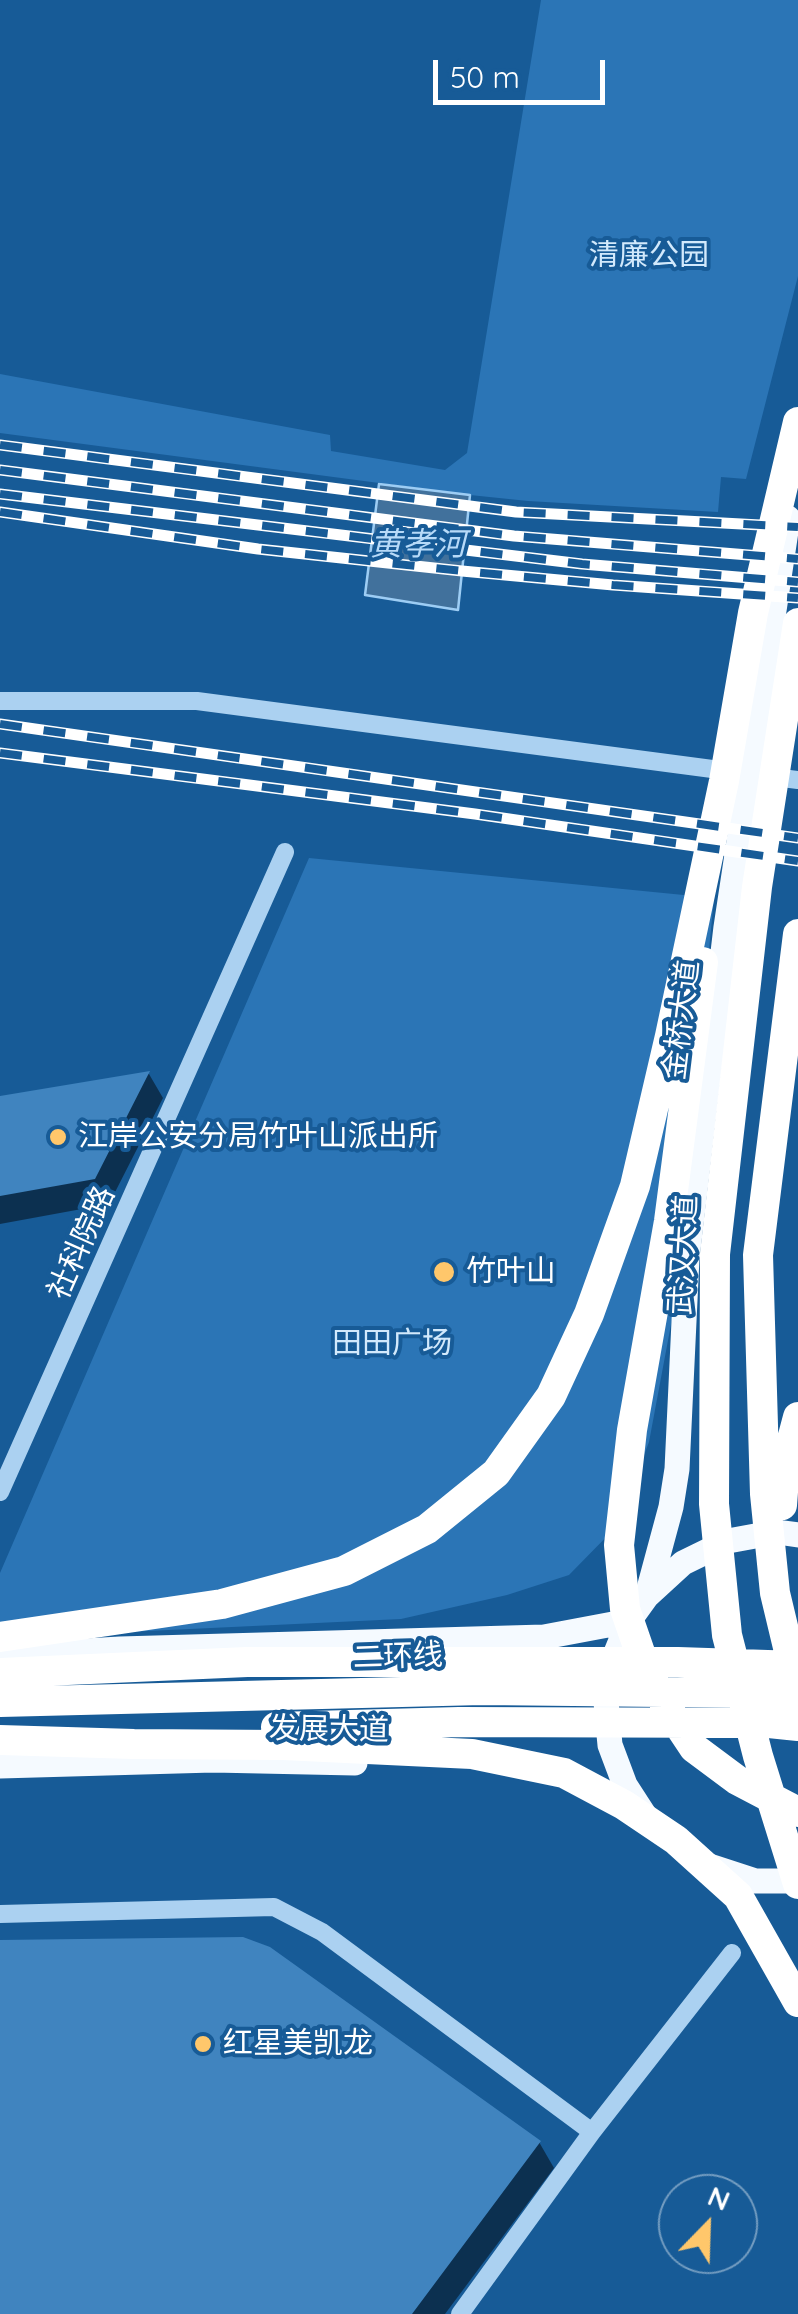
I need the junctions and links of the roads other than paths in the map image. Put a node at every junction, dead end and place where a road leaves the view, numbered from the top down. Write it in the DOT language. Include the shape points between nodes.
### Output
graph roads {
  1 [pos="798,422"];
  2 [pos="798,454"];
  3 [pos="798,623"];
  4 [pos="0,701"];
  5 [pos="724,780"];
  6 [pos="798,780"];
  7 [pos="285,852"];
  8 [pos="798,934"];
  9 [pos="798,1417"];
  10 [pos="0,1492"];
  11 [pos="798,1535"];
  12 [pos="775,1593"];
  13 [pos="646,1596"];
  14 [pos="629,1621"];
  15 [pos="0,1637"];
  16 [pos="0,1656"];
  17 [pos="798,1666"];
  18 [pos="0,1673"];
  19 [pos="798,1694"];
  20 [pos="0,1702"];
  21 [pos="458,1722"];
  22 [pos="798,1726"];
  23 [pos="0,1738"];
  24 [pos="798,1743"];
  25 [pos="0,1766"];
  26 [pos="798,1812"];
  27 [pos="648,1821"];
  28 [pos="710,1868"];
  29 [pos="798,1883"];
  30 [pos="0,1914"];
  31 [pos="732,1954"];
  32 [pos="798,1986"];
  33 [pos="798,2002"];
  34 [pos="592,2132"];
  35 [pos="460,2314"];
  1 -- 5 [label="highway" via="753,613"];
  2 -- 13 [label="main road, 金桥大道" via="726,927 687,1258 677,1469"];
  3 -- 29 [label="highway, 武汉大道" via="756,887 715,1254 714,1484 727,1635"];
  4 -- 6 [label="street" via="197,702"];
  5 -- 15 [label="highway" via="636,1186 551,1396 496,1474 428,1529 344,1571 222,1604"];
  5 -- 26 [label="highway" via="669,1221 618,1545 624,1609 644,1664 694,1748 736,1780"];
  7 -- 10 [label="street, 社科院路"];
  8 -- 12 [label="highway" via="758,1255 765,1494"];
  9 -- 12 [label="highway" via="785,1466"];
  11 -- 13 [label="main road" via="728,1541 683,1562"];
  12 -- 19 [label="highway"];
  13 -- 14 [label="main road"];
  14 -- 16 [label="main road" via="544,1637"];
  14 -- 27 [label="main road" via="610,1674 610,1745"];
  17 -- 18 [label="highway" via="247,1662"];
  19 -- 20 [label="highway, 二环线" via="482,1690"];
  21 -- 22 [label="highway"];
  21 -- 23 [label="highway"];
  21 -- 24 [label="highway" via="553,1733"];
  23 -- 33 [label="highway" via="472,1754 564,1773 676,1840 738,1896"];
  25 -- 27 [label="main road, 发展大道" via="213,1760 487,1770 584,1792"];
  27 -- 28 [label="main road"];
  28 -- 29 [label="main road" via="755,1881"];
  28 -- 32 [label="main road" via="748,1902"];
  30 -- 34 [label="street" via="274,1907 322,1932"];
  31 -- 34 [label="street"];
  34 -- 35 [label="street"];
}
